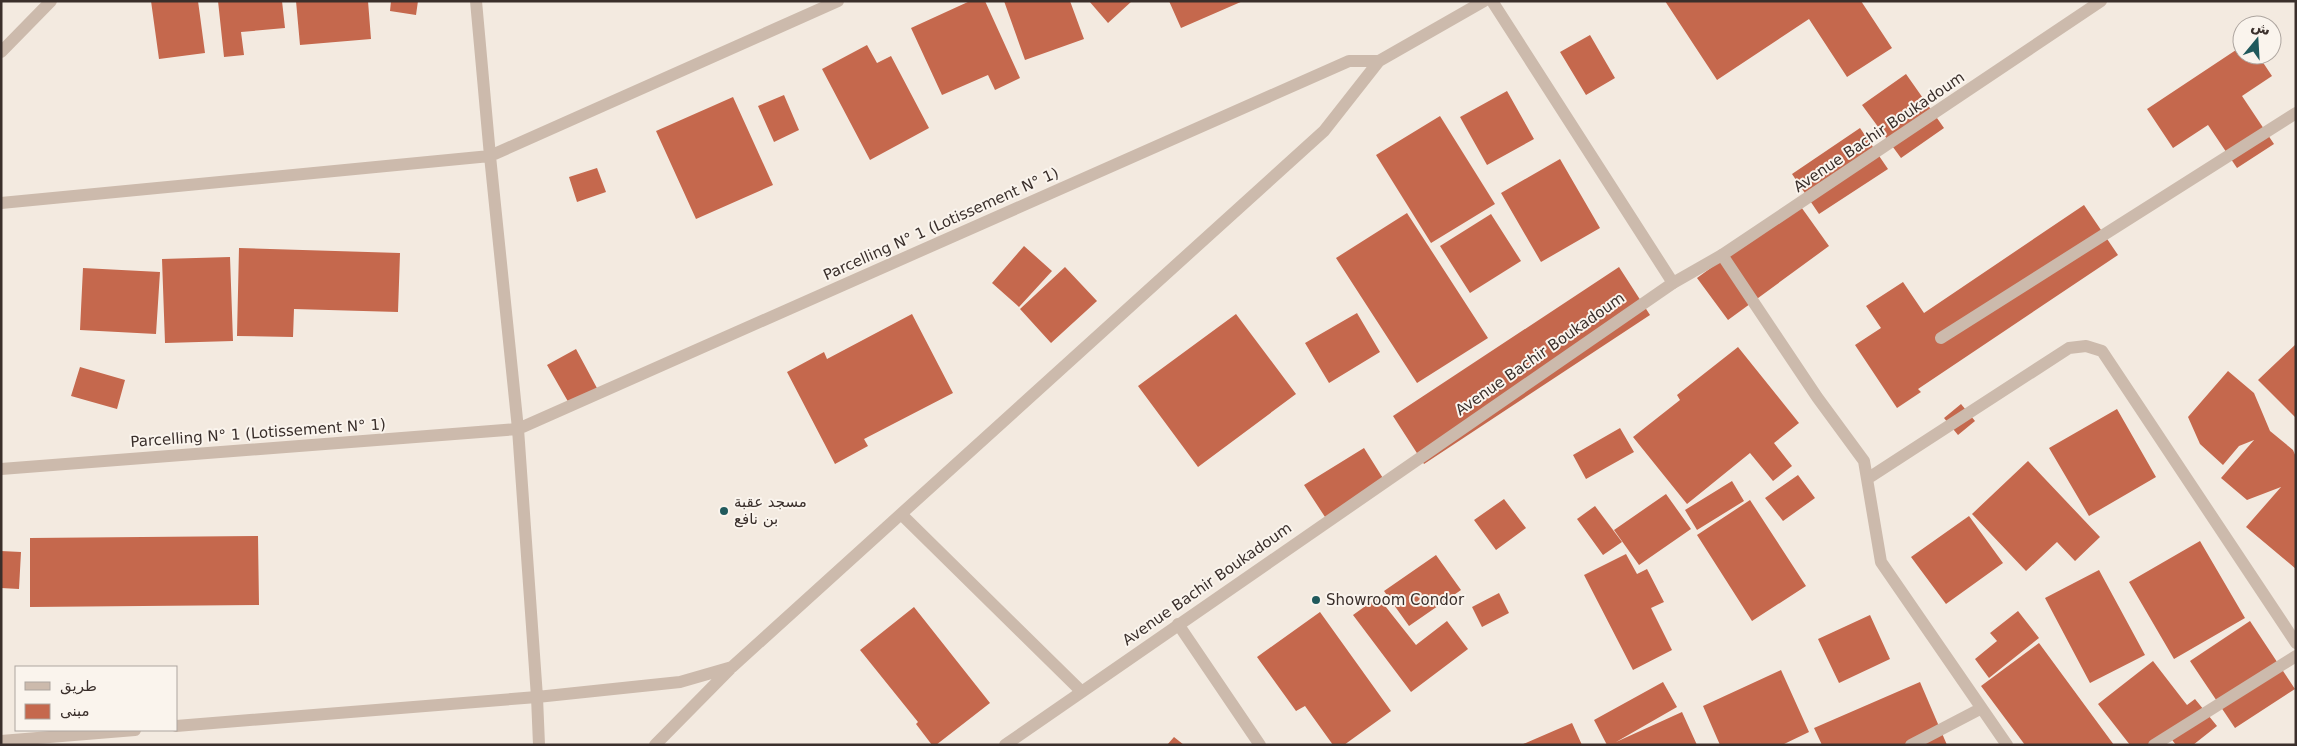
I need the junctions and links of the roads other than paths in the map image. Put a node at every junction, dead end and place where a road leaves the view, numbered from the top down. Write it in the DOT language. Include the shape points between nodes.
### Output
graph roads {
  1 [pos="51,1"];
  2 [pos="476,1"];
  3 [pos="838,1"];
  4 [pos="1484,1"];
  5 [pos="1492,1"];
  6 [pos="2101,1"];
  7 [pos="1,52"];
  8 [pos="1379,61"];
  9 [pos="2296,112"];
  10 [pos="490,156"];
  11 [pos="1,203"];
  12 [pos="1722,255"];
  13 [pos="1673,283"];
  14 [pos="1941,338"];
  15 [pos="518,429"];
  16 [pos="1,469"];
  17 [pos="1867,479"];
  18 [pos="901,514"];
  19 [pos="1178,624"];
  20 [pos="2296,643"];
  21 [pos="2296,656"];
  22 [pos="732,667"];
  23 [pos="1081,692"];
  24 [pos="537,697"];
  25 [pos="1980,709"];
  26 [pos="178,726"];
  27 [pos="123,731"];
  28 [pos="1,741"];
  29 [pos="539,745"];
  30 [pos="655,745"];
  31 [pos="1005,745"];
  32 [pos="1260,745"];
  33 [pos="1911,745"];
  34 [pos="2007,745"];
  35 [pos="2154,745"];
  1 -- 7 [label="street"];
  2 -- 10 [label="street"];
  3 -- 10 [label="street"];
  4 -- 8 [label="street, Parcelling N° 1 (Lotissement N° 1)"];
  5 -- 13 [label="street"];
  6 -- 12 [label="street, Avenue Bachir Boukadoum"];
  8 -- 15 [label="street, Parcelling N° 1 (Lotissement N° 1)" via="1349,61"];
  8 -- 18 [label="street, Parcelling N° 1 (Lotissement N° 1)" via="1324,132"];
  9 -- 14 [label="street"];
  10 -- 11 [label="street"];
  10 -- 15 [label="street"];
  12 -- 13 [label="street, Avenue Bachir Boukadoum"];
  12 -- 17 [label="street" via="1864,461"];
  13 -- 19 [label="street, Avenue Bachir Boukadoum"];
  15 -- 16 [label="street, Parcelling N° 1 (Lotissement N° 1)"];
  15 -- 24 [label="street"];
  17 -- 20 [label="street" via="2069,348 2086,346 2102,351"];
  17 -- 25 [label="street" via="1881,562"];
  18 -- 22 [label="street, Parcelling N° 1 (Lotissement N° 1)"];
  18 -- 23 [label="street"];
  19 -- 23 [label="street, Avenue Bachir Boukadoum"];
  19 -- 32 [label="street"];
  21 -- 35 [label="street"];
  22 -- 24 [label="street, Parcelling N° 1 (Lotissement N° 1)" via="680,682"];
  22 -- 30 [label="street, Parcelling N° 1 (Lotissement N° 1)"];
  23 -- 31 [label="street, Avenue Bachir Boukadoum"];
  24 -- 26 [label="street, Parcelling N° 1 (Lotissement N° 1)"];
  24 -- 29 [label="street"];
  25 -- 33 [label="street"];
  25 -- 34 [label="street"];
  27 -- 28 [label="street"];
}
